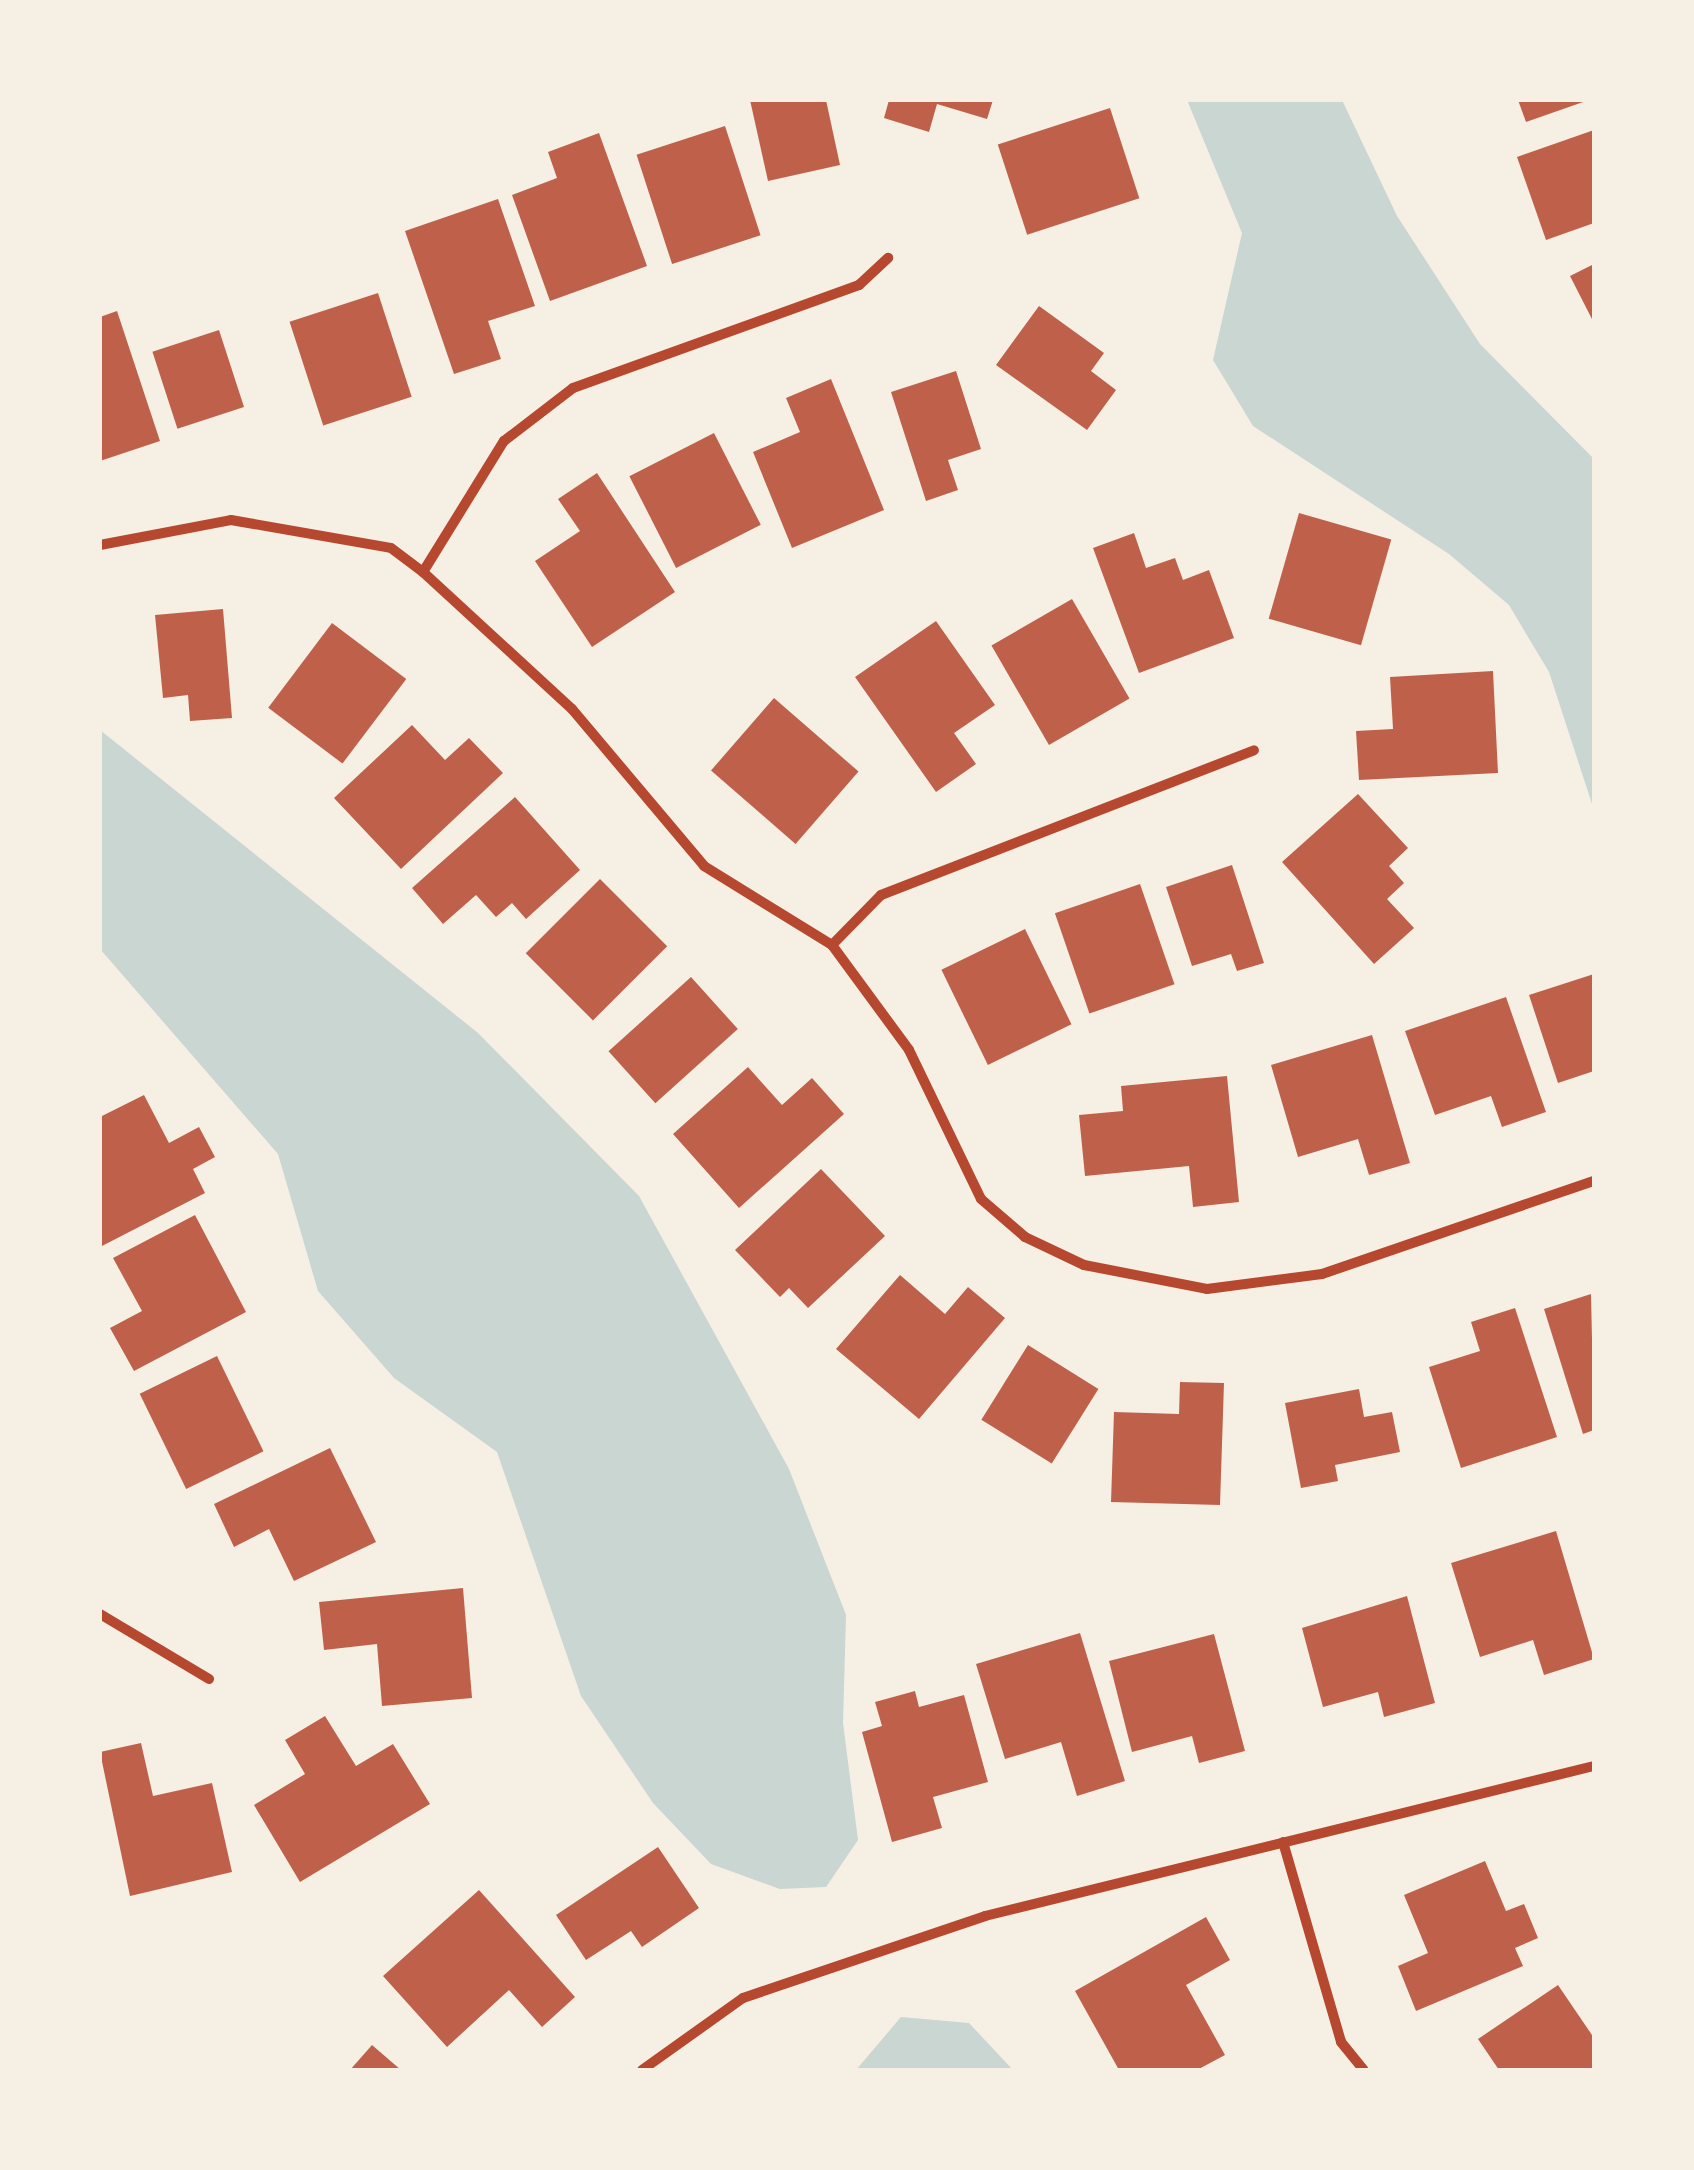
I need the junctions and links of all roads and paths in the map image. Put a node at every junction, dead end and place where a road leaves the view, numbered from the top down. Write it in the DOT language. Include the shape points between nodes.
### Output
graph roads {
  1 [pos="888,258"];
  2 [pos="100,545"];
  3 [pos="423,572"];
  4 [pos="1254,750"];
  5 [pos="832,945"];
  6 [pos="1594,1181"];
  7 [pos="100,1614"];
  8 [pos="208,1679"];
  9 [pos="1594,1766"];
  10 [pos="1283,1842"];
  11 [pos="642,2070"];
  12 [pos="1364,2070"];
  1 -- 3 [label="street" via="859,285 573,388 504,442"];
  2 -- 3 [label="street" via="230,520 390,548"];
  3 -- 5 [label="street" via="572,709 704,866"];
  4 -- 5 [label="street" via="881,895"];
  5 -- 6 [label="street" via="909,1050 981,1198 1025,1237 1084,1264 1206,1289 1322,1274"];
  7 -- 8 [label="street"];
  9 -- 10 [label="street"];
  10 -- 11 [label="street" via="986,1916 743,1998"];
  10 -- 12 [label="street" via="1341,2042"];
}
